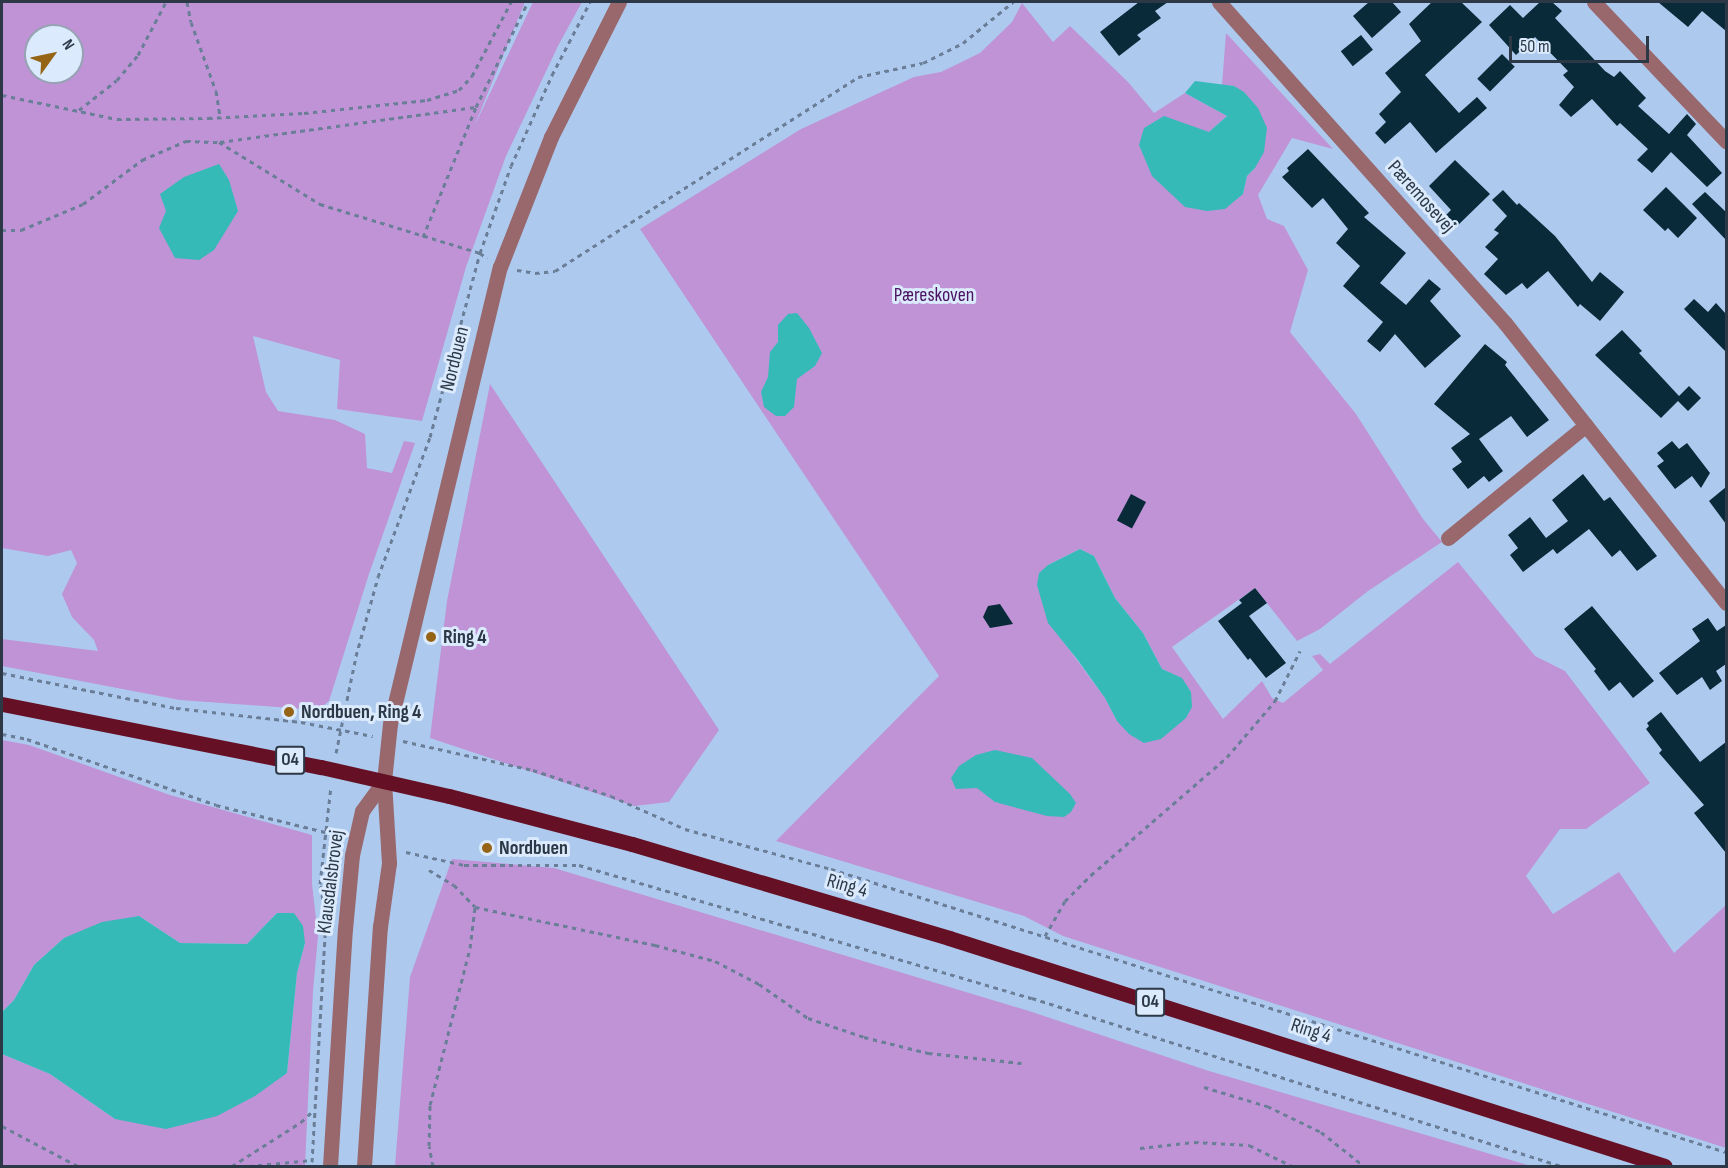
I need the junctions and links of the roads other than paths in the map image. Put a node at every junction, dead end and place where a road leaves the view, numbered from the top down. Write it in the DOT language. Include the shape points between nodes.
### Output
graph roads {
  1 [pos="619,2"];
  2 [pos="1219,2"];
  3 [pos="1594,2"];
  4 [pos="1726,141"];
  5 [pos="1586,425"];
  6 [pos="1448,538"];
  7 [pos="1726,603"];
  8 [pos="2,704"];
  9 [pos="384,781"];
  10 [pos="330,1167"];
  11 [pos="364,1167"];
  12 [pos="1665,1167"];
  1 -- 9 [label="street, Nordbuen" via="551,136 500,267 388,739"];
  2 -- 5 [label="street, Pæremosevej" via="1505,323"];
  3 -- 4 [label="street"];
  5 -- 6 [label="street"];
  5 -- 7 [label="street, Pæremosevej"];
  8 -- 9 [label="main road, Ring 4 / O4"];
  9 -- 10 [label="street, Klausdalsbrovej" via="362,811 356,839 345,929"];
  9 -- 11 [label="street" via="389,848"];
  9 -- 12 [label="main road, Ring 4 / O4" via="632,844 938,934"];
}
